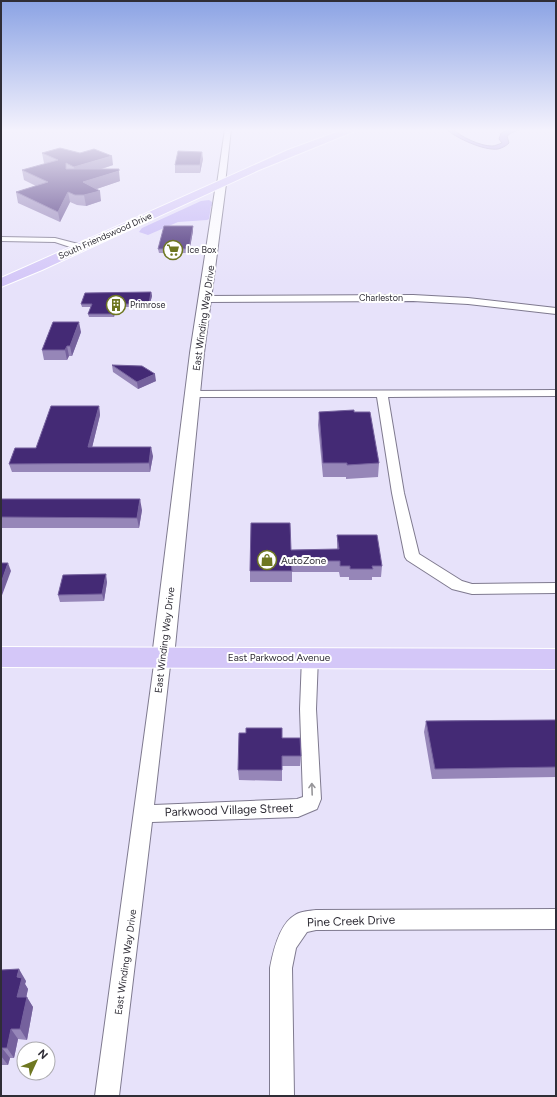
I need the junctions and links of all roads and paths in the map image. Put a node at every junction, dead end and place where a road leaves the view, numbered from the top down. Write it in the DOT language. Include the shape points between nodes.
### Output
graph roads {
  1 [pos="221,180"];
  2 [pos="229,180"];
  3 [pos="220,184"];
  4 [pos="190,198"];
  5 [pos="218,202"];
  6 [pos="1,239"];
  7 [pos="19,242"];
  8 [pos="1,244"];
  9 [pos="75,250"];
  10 [pos="1,283"];
  11 [pos="205,299"];
  12 [pos="556,311"];
  13 [pos="382,393"];
  14 [pos="556,393"];
  15 [pos="192,394"];
  16 [pos="556,588"];
  17 [pos="1,657"];
  18 [pos="163,657"];
  19 [pos="310,657"];
  20 [pos="556,659"];
  21 [pos="144,814"];
  22 [pos="556,919"];
  23 [pos="106,1096"];
  24 [pos="282,1096"];
  1 -- 3 [label="street"];
  2 -- 3 [label="main road, South Friendswood Drive"];
  3 -- 4 [label="main road, South Friendswood Drive"];
  3 -- 5 [label="street, East Winding Way Drive"];
  4 -- 5 [label="main road" via="209,198"];
  4 -- 9 [label="main road, South Friendswood Drive"];
  5 -- 11 [label="street, East Winding Way Drive"];
  6 -- 7 [label="street"];
  7 -- 8 [label="street"];
  7 -- 9 [label="street"];
  9 -- 10 [label="main road, South Friendswood Drive"];
  11 -- 12 [label="street, Charleston" via="413,298"];
  11 -- 15 [label="street, East Winding Way Drive"];
  13 -- 14 [label="street"];
  13 -- 15 [label="street"];
  13 -- 16 [label="street" via="398,493 412,557 456,585 472,588"];
  15 -- 18 [label="street, East Winding Way Drive"];
  17 -- 18 [label="main road, East Parkwood Avenue"];
  18 -- 19 [label="main road, East Parkwood Avenue"];
  18 -- 21 [label="street, East Winding Way Drive"];
  19 -- 20 [label="main road, East Parkwood Avenue"];
  21 -- 19 [label="street, Parkwood Village Street, one-way" via="298,808 310,803"];
  21 -- 23 [label="street, East Winding Way Drive"];
  22 -- 24 [label="street, Pine Creek Drive" via="316,920 301,923 283,949"];
}
